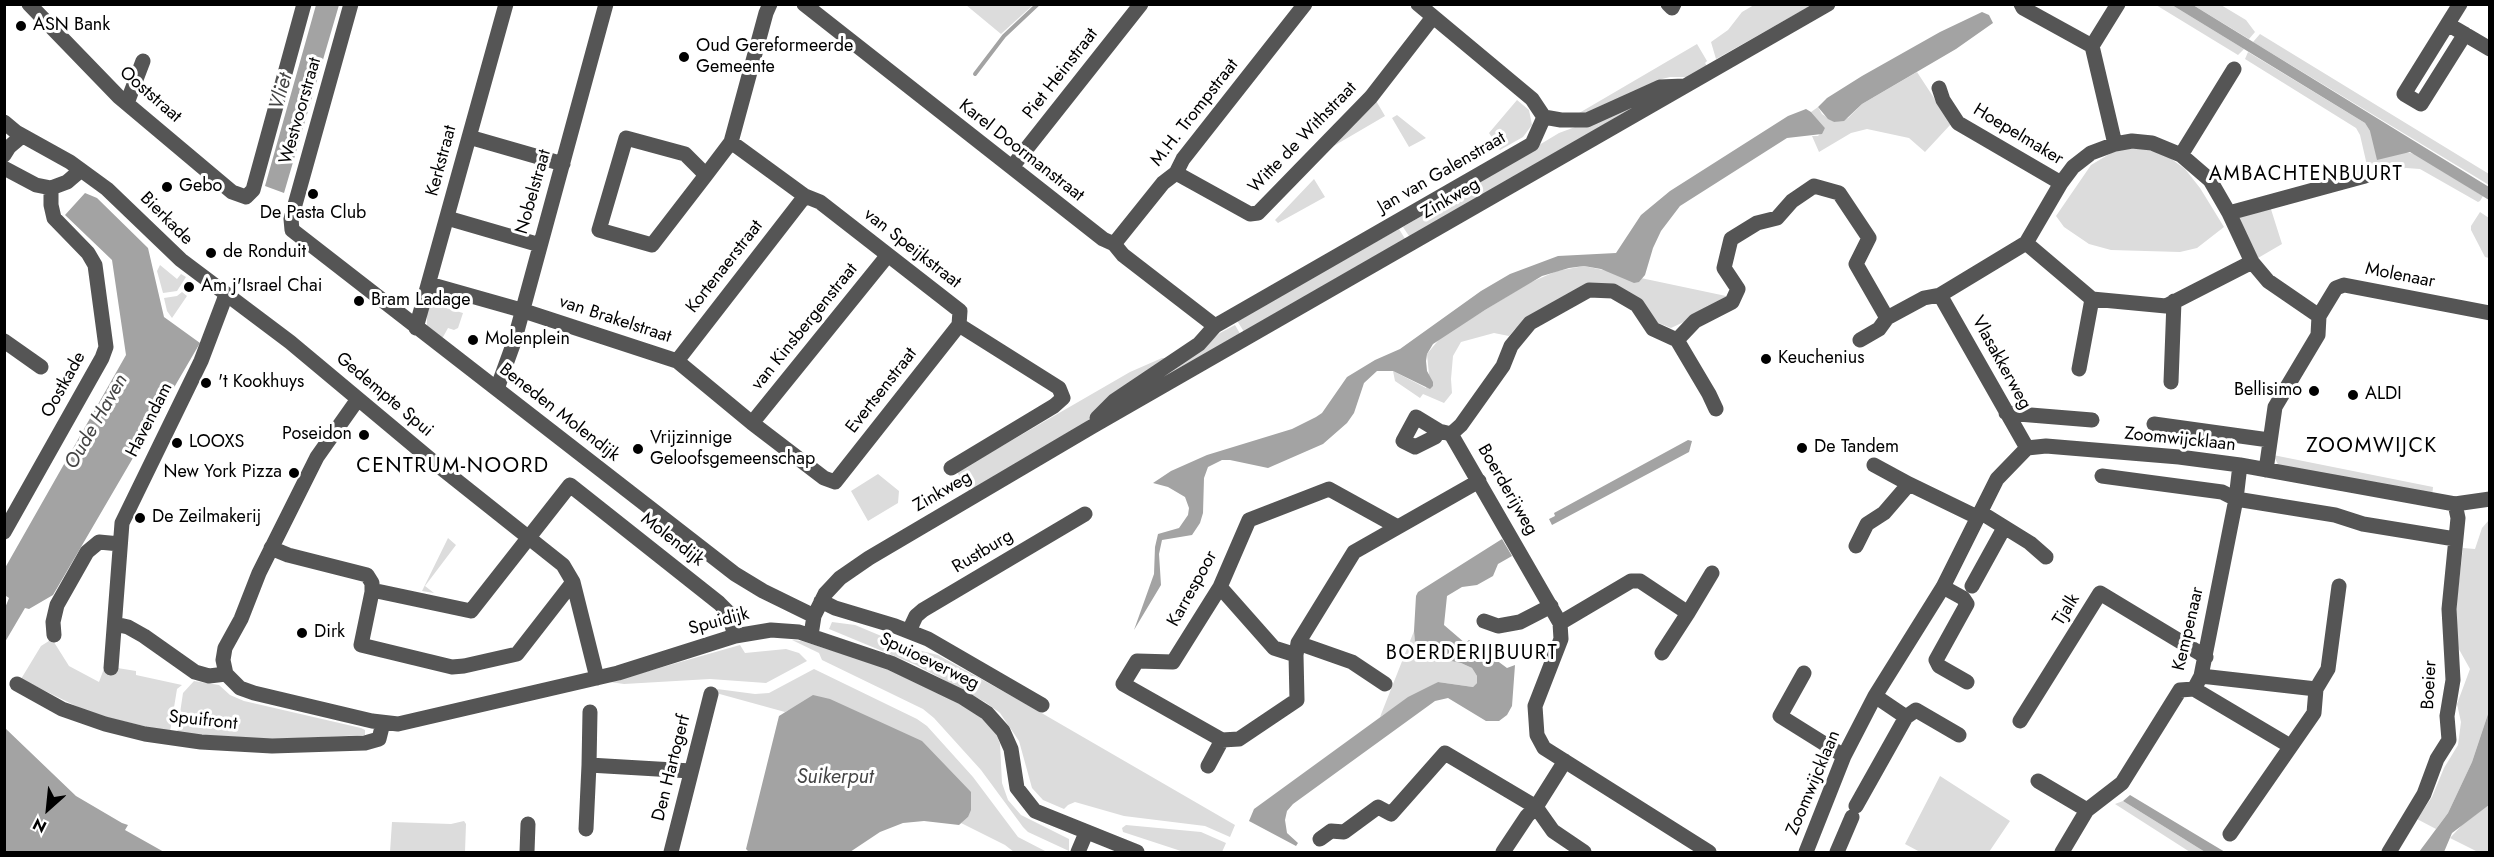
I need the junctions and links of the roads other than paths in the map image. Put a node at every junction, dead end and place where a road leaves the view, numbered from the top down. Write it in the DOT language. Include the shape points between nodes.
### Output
graph roads {
  1 [pos="29,4"];
  2 [pos="304,4"];
  3 [pos="351,4"];
  4 [pos="506,4"];
  5 [pos="606,4"];
  6 [pos="770,4"];
  7 [pos="804,4"];
  8 [pos="1141,4"];
  9 [pos="1305,4"];
  10 [pos="1418,4"];
  11 [pos="1828,4"];
  12 [pos="2021,4"];
  13 [pos="2118,4"];
  14 [pos="2460,4"];
  15 [pos="1433,16"];
  16 [pos="2448,24"];
  17 [pos="2464,34"];
  18 [pos="2092,46"];
  19 [pos="2490,49"];
  20 [pos="143,61"];
  21 [pos="2234,69"];
  22 [pos="1687,86"];
  23 [pos="1939,88"];
  24 [pos="127,103"];
  25 [pos="1544,117"];
  26 [pos="4,122"];
  27 [pos="22,136"];
  28 [pos="469,137"];
  29 [pos="731,142"];
  30 [pos="2115,144"];
  31 [pos="4,155"];
  32 [pos="2181,155"];
  33 [pos="563,164"];
  34 [pos="1012,167"];
  35 [pos="4,168"];
  36 [pos="81,170"];
  37 [pos="1176,173"];
  38 [pos="706,175"];
  39 [pos="2365,176"];
  40 [pos="2061,183"];
  41 [pos="51,188"];
  42 [pos="805,196"];
  43 [pos="2229,213"];
  44 [pos="454,220"];
  45 [pos="290,227"];
  46 [pos="2026,243"];
  47 [pos="1114,244"];
  48 [pos="540,245"];
  49 [pos="888,255"];
  50 [pos="2252,262"];
  51 [pos="429,284"];
  52 [pos="226,295"];
  53 [pos="1941,295"];
  54 [pos="2092,299"];
  55 [pos="2174,301"];
  56 [pos="521,310"];
  57 [pos="2490,313"];
  58 [pos="2319,316"];
  59 [pos="1887,318"];
  60 [pos="959,325"];
  61 [pos="1215,326"];
  62 [pos="416,328"];
  63 [pos="1677,340"];
  64 [pos="1860,340"];
  65 [pos="4,341"];
  66 [pos="677,362"];
  67 [pos="41,367"];
  68 [pos="2079,369"];
  69 [pos="2171,382"];
  70 [pos="497,389"];
  71 [pos="358,399"];
  72 [pos="1716,409"];
  73 [pos="2006,413"];
  74 [pos="2092,420"];
  75 [pos="752,423"];
  76 [pos="2154,424"];
  77 [pos="1093,426"];
  78 [pos="2269,440"];
  79 [pos="2027,448"];
  80 [pos="1874,465"];
  81 [pos="2240,465"];
  82 [pos="951,468"];
  83 [pos="2266,470"];
  84 [pos="2102,476"];
  85 [pos="1479,481"];
  86 [pos="835,482"];
  87 [pos="1909,484"];
  88 [pos="2236,499"];
  89 [pos="2490,500"];
  90 [pos="2454,504"];
  91 [pos="1085,514"];
  92 [pos="1978,515"];
  93 [pos="1396,526"];
  94 [pos="2004,528"];
  95 [pos="4,531"];
  96 [pos="528,538"];
  97 [pos="2456,538"];
  98 [pos="120,544"];
  99 [pos="1856,546"];
  100 [pos="271,548"];
  101 [pos="2046,557"];
  102 [pos="1712,573"];
  103 [pos="573,582"];
  104 [pos="1972,586"];
  105 [pos="2339,586"];
  106 [pos="1220,587"];
  107 [pos="1943,587"];
  108 [pos="372,590"];
  109 [pos="821,601"];
  110 [pos="1551,606"];
  111 [pos="1688,613"];
  112 [pos="814,615"];
  113 [pos="1484,621"];
  114 [pos="1560,623"];
  115 [pos="115,624"];
  116 [pos="734,630"];
  117 [pos="909,631"];
  118 [pos="54,635"];
  119 [pos="812,635"];
  120 [pos="1297,649"];
  121 [pos="1662,653"];
  122 [pos="2206,657"];
  123 [pos="111,669"];
  124 [pos="1804,673"];
  125 [pos="226,674"];
  126 [pos="2202,676"];
  127 [pos="597,678"];
  128 [pos="1967,682"];
  129 [pos="17,684"];
  130 [pos="1384,684"];
  131 [pos="2316,689"];
  132 [pos="2194,690"];
  133 [pos="711,694"];
  134 [pos="1875,696"];
  135 [pos="1042,705"];
  136 [pos="590,712"];
  137 [pos="1906,717"];
  138 [pos="2020,722"];
  139 [pos="383,723"];
  140 [pos="1959,735"];
  141 [pos="1222,740"];
  142 [pos="2290,746"];
  143 [pos="1844,756"];
  144 [pos="1565,761"];
  145 [pos="589,765"];
  146 [pos="1208,766"];
  147 [pos="691,771"];
  148 [pos="2038,781"];
  149 [pos="1536,807"];
  150 [pos="2087,810"];
  151 [pos="528,824"];
  152 [pos="586,829"];
  153 [pos="1086,833"];
  154 [pos="2230,834"];
  155 [pos="1320,839"];
  156 [pos="1702,851"];
  157 [pos="527,852"];
  158 [pos="671,852"];
  159 [pos="1078,852"];
  160 [pos="1137,852"];
  161 [pos="1503,852"];
  162 [pos="1584,852"];
  163 [pos="1806,852"];
  164 [pos="1837,852"];
  165 [pos="2062,852"];
  166 [pos="2389,852"];
  1 -- 24 [label="street, Ooststraat"];
  2 -- 24 [label="street, Ooststraat" via="253,190 247,197 232,192"];
  3 -- 45 [label="street, Westvoorstraat"];
  4 -- 28 [label="street, Kerkstraat"];
  5 -- 33 [label="street, Nobelstraat"];
  6 -- 29 [label="street"];
  7 -- 34 [label="street, Karel Doormanstraat"];
  8 -- 34 [label="street, Piet Heinstraat"];
  9 -- 37 [label="street, M.H. Trompstraat"];
  10 -- 15 [label="street"];
  11 -- 22 [label="street, Zinkweg"];
  12 -- 18 [label="street"];
  13 -- 18 [label="street"];
  14 -- 16 [label="street"];
  15 -- 25 [label="street" via="1532,99"];
  15 -- 37 [label="street, Witte de Withstraat" via="1371,96 1258,213 1250,214"];
  16 -- 17 [label="street"];
  16 -- 17 [label="street" via="2404,94 2421,104"];
  17 -- 19 [label="street"];
  18 -- 30 [label="street"];
  20 -- 24 [label="street"];
  21 -- 32 [label="street"];
  22 -- 25 [label="street" via="1660,87 1587,120"];
  22 -- 77 [label="street, Zinkweg"];
  23 -- 40 [label="street, Hoepelmaker" via="1958,123"];
  25 -- 61 [label="street, Jan van Galenstraat" via="1532,144"];
  26 -- 27 [label="street, Bierkade"];
  27 -- 31 [label="street"];
  27 -- 36 [label="street, Bierkade"];
  28 -- 33 [label="street"];
  28 -- 51 [label="street, Kerkstraat"];
  29 -- 38 [label="street"];
  29 -- 42 [label="street, van Speijkstraat"];
  30 -- 32 [label="street" via="2152,143"];
  30 -- 40 [label="street" via="2091,153"];
  32 -- 43 [label="street" via="2210,180"];
  33 -- 48 [label="street, Nobelstraat"];
  34 -- 47 [label="street, Karel Doormanstraat"];
  35 -- 41 [label="street" via="36,185"];
  36 -- 41 [label="street" via="67,182"];
  36 -- 52 [label="street, Bierkade" via="118,198 181,261"];
  37 -- 47 [label="street, M.H. Trompstraat" via="1163,183"];
  38 -- 38 [label="street" via="685,154 626,138 599,230 652,245"];
  39 -- 43 [label="street"];
  40 -- 46 [label="street"];
  41 -- 95 [label="street, Oostkade" via="54,218 95,265 105,349"];
  42 -- 49 [label="street, van Speijkstraat" via="820,202"];
  42 -- 66 [label="street, Kortenaerstraat"];
  43 -- 50 [label="street"];
  44 -- 48 [label="street"];
  45 -- 62 [label="street, Beneden Molendijk"];
  46 -- 53 [label="street"];
  46 -- 54 [label="street"];
  47 -- 61 [label="street, Karel Doormanstraat"];
  48 -- 56 [label="street, Nobelstraat"];
  49 -- 60 [label="street, van Speijkstraat" via="960,311"];
  49 -- 75 [label="street, van Kinsbergenstraat"];
  50 -- 55 [label="street"];
  50 -- 58 [label="street" via="2268,281"];
  51 -- 56 [label="street, van Brakelstraat"];
  51 -- 62 [label="street, Kerkstraat"];
  52 -- 71 [label="street, Gedempte Spui" via="283,336"];
  52 -- 98 [label="street, Havendam" via="204,355 123,517"];
  53 -- 59 [label="street" via="1924,298"];
  53 -- 73 [label="street, Vlasakkerweg"];
  54 -- 55 [label="street" via="2166,306"];
  54 -- 68 [label="street"];
  55 -- 69 [label="street"];
  56 -- 66 [label="street, van Brakelstraat"];
  56 -- 70 [label="street, Nobelstraat"];
  57 -- 58 [label="street, Molenaar" via="2344,285 2336,288"];
  58 -- 78 [label="street" via="2318,335 2275,407"];
  59 -- 63 [label="street" via="1856,264 1869,238 1839,193 1814,186 1792,201 1777,218 1731,239 1724,268 1738,289 1732,302 1695,321"];
  59 -- 64 [label="street" via="1879,329"];
  60 -- 82 [label="street" via="1059,388 1063,398"];
  60 -- 86 [label="street, Evertsenstraat"];
  61 -- 77 [label="street, Zinkweg" via="1199,344 1114,400 1098,414"];
  62 -- 70 [label="street, Beneden Molendijk"];
  63 -- 72 [label="street"];
  63 -- 85 [label="street, Boerderijweg" via="1653,329 1637,305 1613,291 1598,289 1583,292 1530,323 1461,425 1445,432"];
  65 -- 67 [label="street"];
  66 -- 75 [label="street, van Brakelstraat"];
  70 -- 112 [label="street, Beneden Molendijk" via="735,574"];
  71 -- 96 [label="street, Gedempte Spui"];
  71 -- 100 [label="street" via="317,456"];
  73 -- 74 [label="street"];
  73 -- 79 [label="street, Vlasakkerweg"];
  75 -- 86 [label="street, van Brakelstraat" via="824,478"];
  76 -- 78 [label="street, Zoomwijcklaan"];
  77 -- 109 [label="street, Zinkweg" via="869,558 834,583"];
  78 -- 83 [label="street"];
  79 -- 81 [label="street, Zoomwijcklaan" via="2046,446"];
  79 -- 92 [label="street, Zoomwijcklaan" via="1997,479"];
  80 -- 87 [label="street"];
  81 -- 83 [label="street, Zoomwijcklaan"];
  81 -- 88 [label="street, Kempenaar"];
  83 -- 90 [label="street, Zoomwijcklaan"];
  84 -- 88 [label="street" via="2222,492"];
  85 -- 93 [label="street"];
  85 -- 110 [label="street, Boerderijweg"];
  87 -- 92 [label="street"];
  87 -- 99 [label="street" via="1884,513 1867,524"];
  88 -- 97 [label="street"];
  88 -- 122 [label="street, Kempenaar"];
  89 -- 90 [label="street, Zoomwijcklaan"];
  90 -- 97 [label="street, Boeier" via="2458,518"];
  91 -- 117 [label="street, Rustburg" via="923,610"];
  92 -- 94 [label="street"];
  92 -- 107 [label="street, Zoomwijcklaan"];
  93 -- 106 [label="street, Karrespoor" via="1329,489 1249,520"];
  93 -- 120 [label="street" via="1354,552"];
  94 -- 101 [label="street"];
  94 -- 104 [label="street"];
  96 -- 103 [label="street, Gedempte Spui" via="563,565"];
  96 -- 108 [label="street" via="471,611"];
  96 -- 116 [label="street, Molendijk" via="570,484 710,594 728,612"];
  97 -- 166 [label="street, Boeier" via="2449,609 2453,680 2447,716 2449,740 2424,794"];
  98 -- 115 [label="street, Havendam"];
  98 -- 118 [label="street" via="99,542 87,552 57,605"];
  100 -- 108 [label="street" via="364,573"];
  100 -- 125 [label="street" via="225,648"];
  102 -- 111 [label="street"];
  103 -- 108 [label="street" via="517,654 460,667 361,645"];
  103 -- 127 [label="street, Gedempte Spui"];
  105 -- 131 [label="street" via="2328,669"];
  106 -- 120 [label="street" via="1274,648"];
  106 -- 141 [label="street, Karrespoor" via="1173,662 1137,661 1123,684"];
  107 -- 128 [label="street" via="1967,603 1936,660 1939,666"];
  107 -- 134 [label="street, Zoomwijcklaan"];
  109 -- 112 [label="street"];
  109 -- 117 [label="street"];
  110 -- 113 [label="street" via="1520,622 1498,626"];
  110 -- 114 [label="street, Boerderijweg"];
  111 -- 114 [label="street" via="1640,581 1631,581"];
  111 -- 121 [label="street"];
  112 -- 119 [label="street"];
  114 -- 144 [label="street" via="1561,639 1534,715 1544,748"];
  115 -- 123 [label="street, Havendam"];
  115 -- 125 [label="street" via="144,636 195,672 209,676"];
  116 -- 119 [label="street, Spuidijk"];
  116 -- 127 [label="street, Spuidijk"];
  117 -- 135 [label="street"];
  119 -- 153 [label="street, Spuioeverweg" via="902,667 987,713 1010,743 1014,782 1025,801 1041,814"];
  120 -- 130 [label="street" via="1352,662"];
  120 -- 141 [label="street" via="1297,700 1239,740"];
  122 -- 126 [label="street, Kempenaar"];
  122 -- 138 [label="street, Tjalk" via="2100,593"];
  124 -- 143 [label="street" via="1780,716"];
  125 -- 139 [label="street, Spuidijk" via="249,692"];
  126 -- 131 [label="street"];
  126 -- 132 [label="street, Kempenaar"];
  127 -- 139 [label="street, Spuidijk" via="417,721"];
  129 -- 139 [label="street, Spuifront" via="62,709 105,724 209,743 365,743 379,739"];
  131 -- 142 [label="street" via="2314,713"];
  132 -- 142 [label="street"];
  132 -- 150 [label="street, Kempenaar" via="2180,690 2122,783"];
  133 -- 147 [label="street, Den Hartogerf"];
  134 -- 137 [label="street"];
  134 -- 143 [label="street, Zoomwijcklaan"];
  136 -- 145 [label="street"];
  137 -- 140 [label="street" via="1916,710"];
  137 -- 164 [label="street" via="1854,812"];
  141 -- 146 [label="street"];
  142 -- 154 [label="street"];
  143 -- 163 [label="street, Zoomwijcklaan"];
  144 -- 149 [label="street"];
  144 -- 156 [label="street"];
  145 -- 147 [label="street"];
  145 -- 152 [label="street"];
  147 -- 158 [label="street, Den Hartogerf"];
  148 -- 150 [label="street"];
  149 -- 155 [label="street" via="1445,753 1391,814 1378,807 1344,832 1331,831"];
  149 -- 161 [label="street"];
  149 -- 162 [label="street" via="1553,831"];
  150 -- 165 [label="street"];
  151 -- 157 [label="street"];
  153 -- 159 [label="street"];
  153 -- 160 [label="street, Spuioeverweg"];
}
